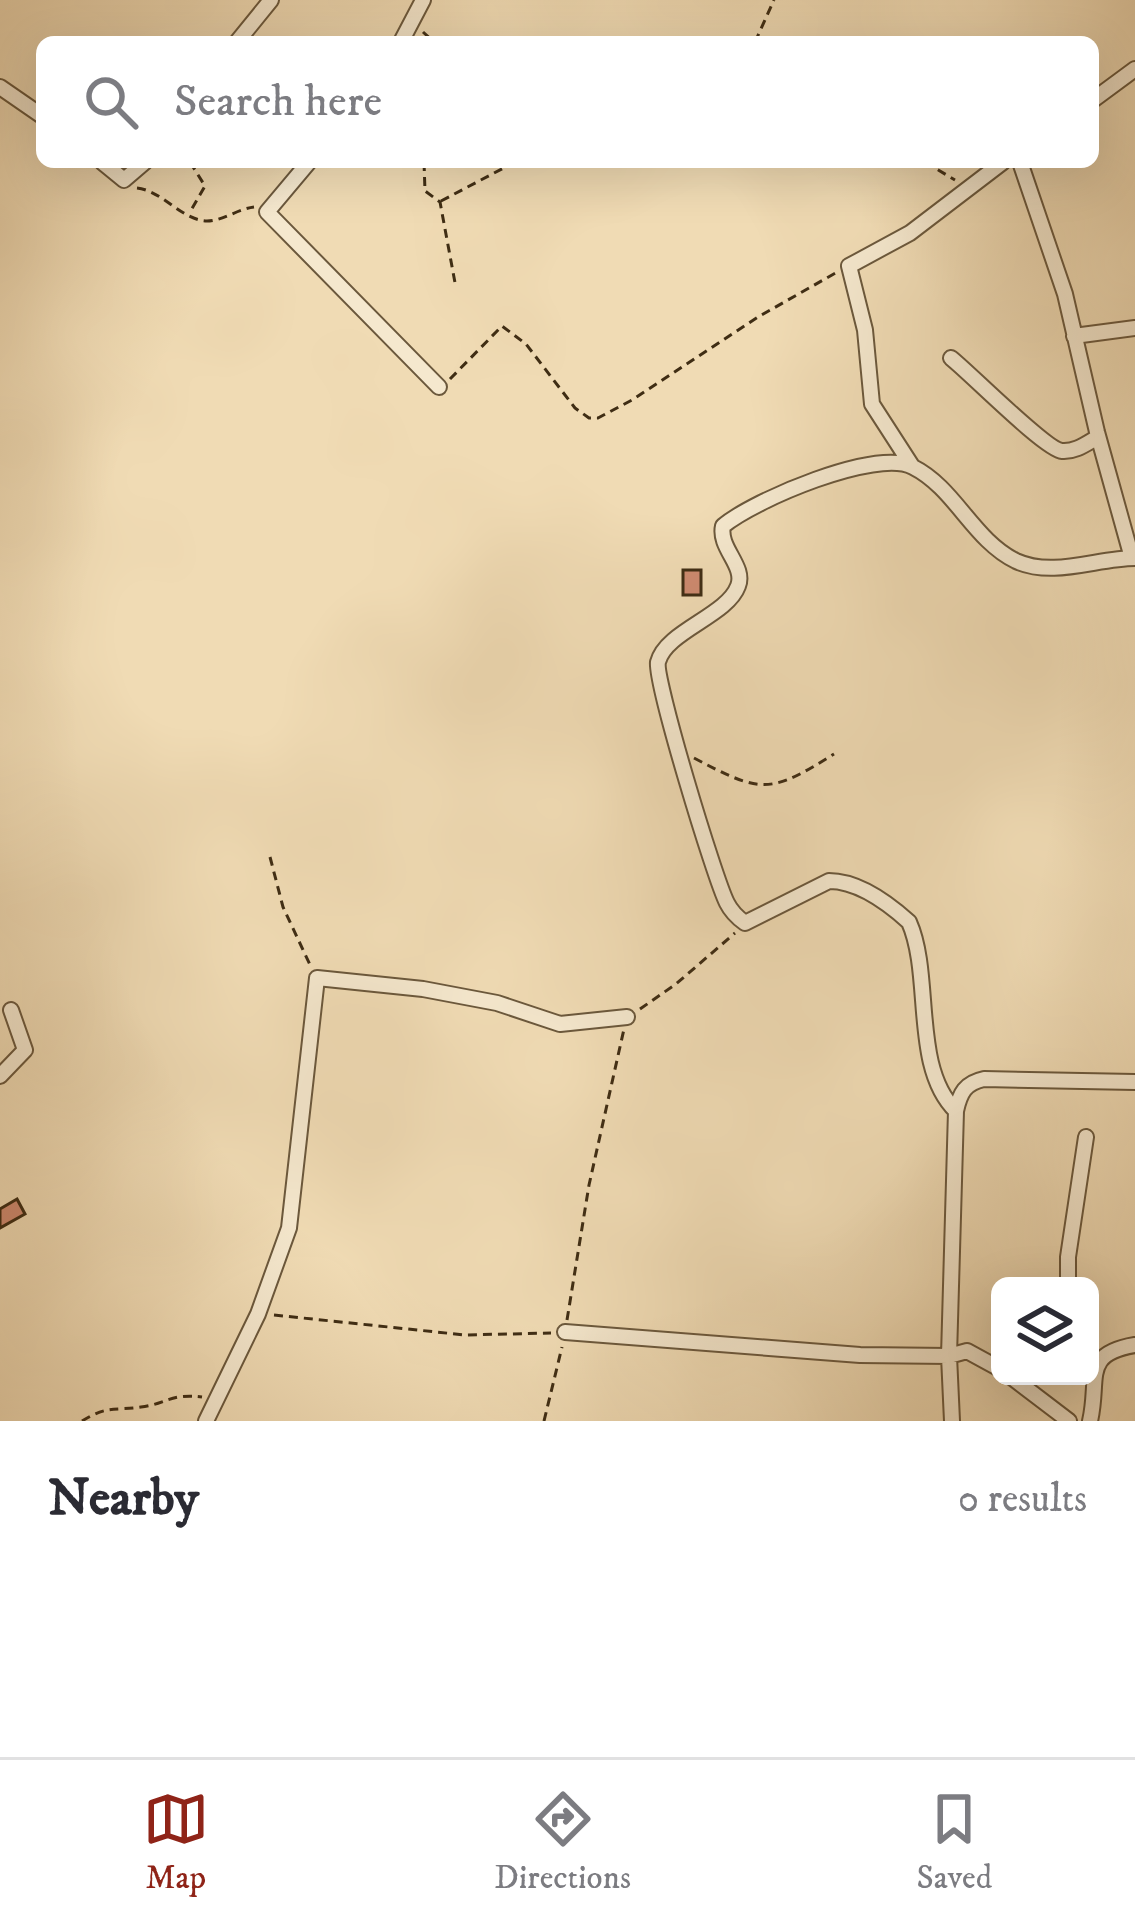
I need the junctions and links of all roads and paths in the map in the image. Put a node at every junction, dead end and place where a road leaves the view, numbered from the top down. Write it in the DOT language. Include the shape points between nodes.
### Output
graph roads {
  1 [pos="271,0"];
  2 [pos="423,0"];
  3 [pos="774,0"];
  4 [pos="411,26"];
  5 [pos="242,36"];
  6 [pos="405,36"];
  7 [pos="425,36"];
  8 [pos="758,36"];
  9 [pos="1135,69"];
  10 [pos="0,87"];
  11 [pos="1099,96"];
  12 [pos="36,112"];
  13 [pos="109,168"];
  14 [pos="138,168"];
  15 [pos="193,168"];
  16 [pos="304,168"];
  17 [pos="424,168"];
  18 [pos="504,168"];
  19 [pos="935,168"];
  20 [pos="994,168"];
  21 [pos="1022,168"];
  22 [pos="124,180"];
  23 [pos="966,187"];
  24 [pos="440,202"];
  25 [pos="267,212"];
  26 [pos="189,214"];
  27 [pos="849,266"];
  28 [pos="456,288"];
  29 [pos="1135,328"];
  30 [pos="1074,337"];
  31 [pos="951,358"];
  32 [pos="439,386"];
  33 [pos="1098,437"];
  34 [pos="912,466"];
  35 [pos="1134,558"];
  36 [pos="678,749"];
  37 [pos="834,754"];
  38 [pos="270,857"];
  39 [pos="745,923"];
  40 [pos="316,978"];
  41 [pos="11,1010"];
  42 [pos="627,1017"];
  43 [pos="0,1076"];
  44 [pos="1135,1082"];
  45 [pos="956,1112"];
  46 [pos="1086,1137"];
  47 [pos="1068,1277"];
  48 [pos="258,1314"];
  49 [pos="565,1332"];
  50 [pos="1135,1345"];
  51 [pos="949,1356"];
  52 [pos="1100,1358"];
  53 [pos="991,1364"];
  54 [pos="1022,1385"];
  55 [pos="215,1400"];
  56 [pos="82,1421"];
  57 [pos="206,1421"];
  58 [pos="544,1421"];
  59 [pos="952,1421"];
  60 [pos="1069,1421"];
  61 [pos="1090,1421"];
  1 -- 5 [label="street"];
  2 -- 4 [label="street"];
  3 -- 8 [label="path"];
  4 -- 6 [label="street"];
  4 -- 7 [label="path"];
  9 -- 11 [label="street"];
  10 -- 12 [label="street"];
  13 -- 22 [label="street"];
  14 -- 22 [label="street"];
  15 -- 26 [label="path" via="205,188"];
  16 -- 25 [label="street"];
  17 -- 24 [label="path" via="425,191"];
  18 -- 24 [label="path"];
  19 -- 23 [label="path"];
  20 -- 23 [label="street"];
  21 -- 30 [label="street"];
  22 -- 26 [label="path"];
  23 -- 27 [label="street" via="910,233"];
  24 -- 28 [label="path"];
  25 -- 26 [label="path" via="242,208 210,221"];
  25 -- 32 [label="street"];
  27 -- 32 [label="path" via="598,418 574,408 526,344 502,326"];
  27 -- 34 [label="street" via="872,404"];
  29 -- 30 [label="street"];
  30 -- 33 [label="street"];
  31 -- 33 [label="street" via="1053,449"];
  33 -- 35 [label="street"];
  34 -- 35 [label="street" via="1018,562 1056,568"];
  34 -- 36 [label="street" via="811,480 723,526 739,585 657,665"];
  36 -- 37 [label="path" via="762,786 789,782"];
  36 -- 39 [label="street" via="726,903"];
  38 -- 40 [label="path"];
  39 -- 42 [label="path"];
  39 -- 45 [label="street" via="829,881 854,884 899,913 913,931 930,1053"];
  40 -- 42 [label="street" via="460,996 560,1024"];
  40 -- 48 [label="street" via="290,1228"];
  41 -- 43 [label="street" via="25,1050"];
  42 -- 49 [label="path"];
  44 -- 45 [label="street" via="985,1079 966,1086"];
  45 -- 51 [label="street"];
  46 -- 47 [label="street"];
  48 -- 49 [label="path" via="465,1335"];
  48 -- 55 [label="street"];
  49 -- 51 [label="street"];
  49 -- 58 [label="path"];
  50 -- 52 [label="street"];
  51 -- 53 [label="street" via="967,1351"];
  51 -- 59 [label="street"];
  52 -- 61 [label="street"];
  54 -- 60 [label="street"];
  55 -- 56 [label="path" via="167,1396 141,1407 108,1407"];
  55 -- 57 [label="street"];
}
